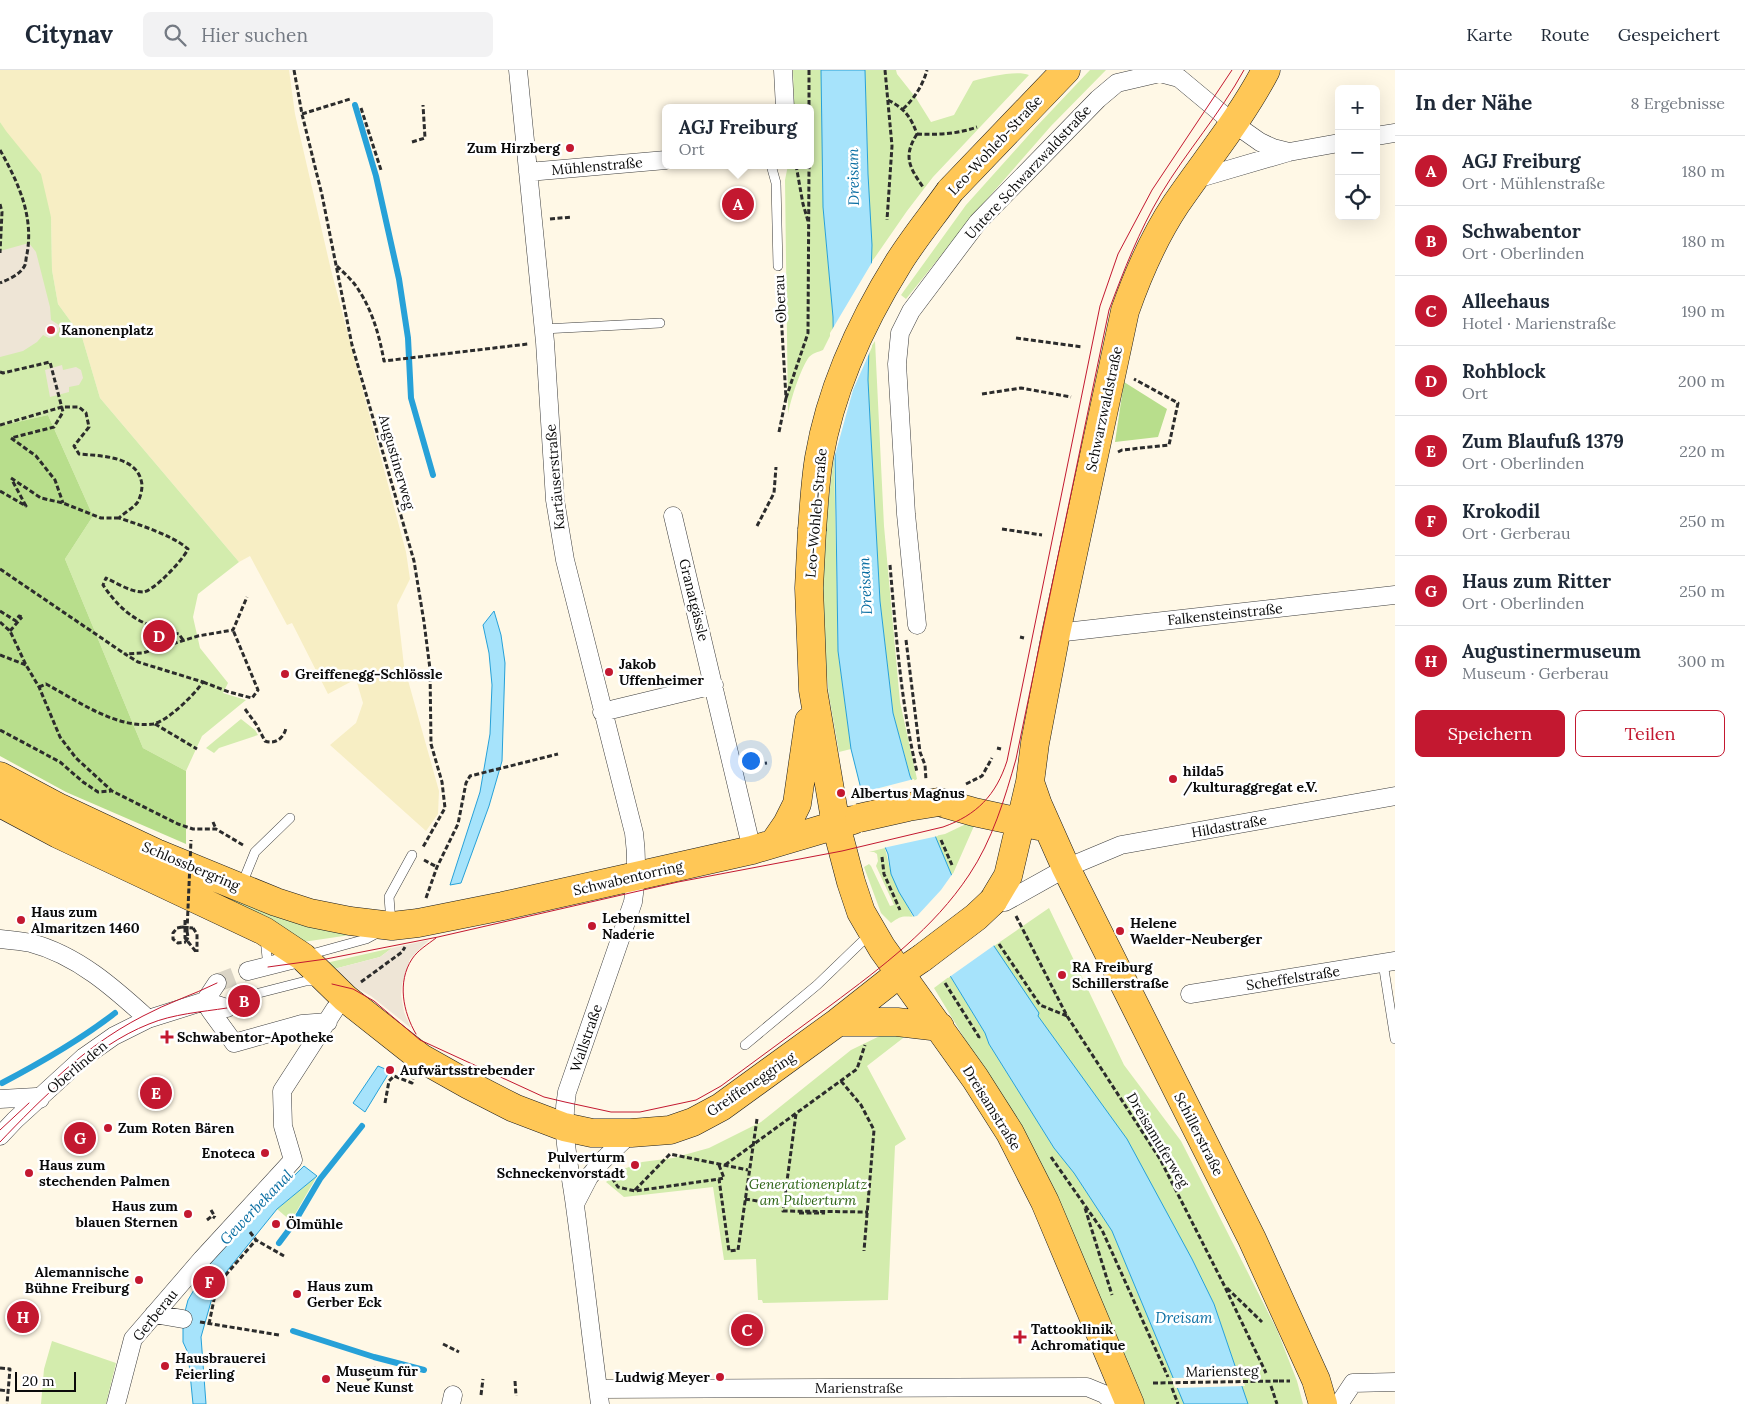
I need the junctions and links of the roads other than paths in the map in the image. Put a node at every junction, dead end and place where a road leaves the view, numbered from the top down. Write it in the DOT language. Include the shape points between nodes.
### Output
graph roads {
  1 [pos="518,70"];
  2 [pos="783,70"];
  3 [pos="1066,70"];
  4 [pos="1266,70"];
  5 [pos="1161,71"];
  6 [pos="785,104"];
  7 [pos="1233,123"];
  8 [pos="1395,133"];
  9 [pos="1380,135"];
  10 [pos="1335,144"];
  11 [pos="1289,152"];
  12 [pos="662,160"];
  13 [pos="772,169"];
  14 [pos="528,172"];
  15 [pos="1193,180"];
  16 [pos="778,266"];
  17 [pos="660,323"];
  18 [pos="544,335"];
  19 [pos="673,516"];
  20 [pos="1395,595"];
  21 [pos="917,625"];
  22 [pos="1056,634"];
  23 [pos="714,685"];
  24 [pos="813,690"];
  25 [pos="602,712"];
  26 [pos="0,776"];
  27 [pos="1030,782"];
  28 [pos="1395,796"];
  29 [pos="0,803"];
  30 [pos="290,818"];
  31 [pos="848,821"];
  32 [pos="1021,822"];
  33 [pos="1048,828"];
  34 [pos="763,846"];
  35 [pos="412,855"];
  36 [pos="1066,868"];
  37 [pos="636,876"];
  38 [pos="240,887"];
  39 [pos="999,902"];
  40 [pos="264,930"];
  41 [pos="406,930"];
  42 [pos="872,933"];
  43 [pos="0,939"];
  44 [pos="303,957"];
  45 [pos="1389,962"];
  46 [pos="911,966"];
  47 [pos="268,968"];
  48 [pos="248,971"];
  49 [pos="217,983"];
  50 [pos="338,991"];
  51 [pos="259,993"];
  52 [pos="1190,994"];
  53 [pos="205,1001"];
  54 [pos="227,1008"];
  55 [pos="148,1019"];
  56 [pos="328,1022"];
  57 [pos="838,1022"];
  58 [pos="940,1028"];
  59 [pos="1395,1038"];
  60 [pos="745,1045"];
  61 [pos="0,1099"];
  62 [pos="40,1099"];
  63 [pos="564,1127"];
  64 [pos="631,1133"];
  65 [pos="0,1136"];
  66 [pos="575,1204"];
  67 [pos="154,1314"];
  68 [pos="182,1319"];
  69 [pos="1395,1382"];
  70 [pos="599,1397"];
  71 [pos="116,1404"];
  72 [pos="1116,1404"];
  73 [pos="1130,1404"];
  74 [pos="1323,1404"];
  75 [pos="1339,1404"];
  1 -- 14 [label="street, Kartäuserstraße"];
  2 -- 6 [label="street"];
  3 -- 24 [label="main road, Leo-Wohleb-Straße, bridge" via="950,191 900,262 861,327 840,377 819,456 812,530 809,588"];
  4 -- 7 [label="main road, Schwarzwaldstraße"];
  5 -- 7 [label="street, Untere Schwarzwaldstraße" via="1179,78"];
  5 -- 21 [label="street, Untere Schwarzwaldstraße" via="1117,83 1098,99 978,222 911,311 900,333 897,364"];
  7 -- 11 [label="street, Untere Schwarzwaldstraße" via="1260,142"];
  7 -- 15 [label="main road, Schwarzwaldstraße"];
  8 -- 9 [label="street"];
  10 -- 11 [label="street"];
  11 -- 15 [label="street"];
  12 -- 14 [label="street, Mühlenstraße"];
  13 -- 16 [label="lane, Oberau" via="776,182"];
  14 -- 18 [label="street, Kartäuserstraße"];
  15 -- 22 [label="main road, Schwarzwaldstraße" via="1158,235 1138,274 1125,311"];
  17 -- 18 [label="lane"];
  18 -- 25 [label="street, Kartäuserstraße" via="555,500 564,560"];
  19 -- 23 [label="street, Granatgässle"];
  20 -- 22 [label="street, Falkensteinstraße"];
  22 -- 27 [label="main road, Schwarzwaldstraße"];
  23 -- 25 [label="street"];
  23 -- 34 [label="street, Granatgässle" via="732,767"];
  24 -- 31 [label="main road, Leo-Wohleb-Straße"];
  24 -- 34 [label="main road" via="797,804 788,824"];
  25 -- 37 [label="street, Kartäuserstraße" via="634,833"];
  26 -- 38 [label="main road, Schlossbergring" via="147,849"];
  27 -- 32 [label="main road, Schwarzwaldstraße"];
  27 -- 33 [label="main road, Schwarzwaldstraße"];
  28 -- 36 [label="street, Hildastraße" via="1120,845"];
  29 -- 40 [label="main road, Schlossbergring" via="58,834"];
  30 -- 38 [label="lane" via="254,852"];
  31 -- 32 [label="main road, Schwabentorring, bridge" via="908,807 932,791"];
  31 -- 34 [label="main road, Schwabentorring"];
  31 -- 42 [label="main road, Dreisamstraße" via="851,882"];
  32 -- 33 [label="main road"];
  32 -- 39 [label="main road, Schwarzwaldstraße"];
  33 -- 36 [label="main road, Schwarzwaldstraße"];
  34 -- 37 [label="main road, Schwabentorring"];
  35 -- 41 [label="lane" via="389,897"];
  36 -- 39 [label="street, Hildastraße"];
  36 -- 74 [label="main road, Schillerstraße" via="1252,1239 1316,1380"];
  37 -- 41 [label="main road, Schwabentorring"];
  37 -- 63 [label="street, Wallstraße" via="633,902 567,1092"];
  38 -- 41 [label="main road, Schlossbergring" via="310,914"];
  39 -- 46 [label="main road, Greiffeneggring, bridge"];
  40 -- 44 [label="main road, Schlossbergring"];
  40 -- 47 [label="lane"];
  41 -- 44 [label="lane"];
  42 -- 46 [label="main road, Dreisamstraße"];
  42 -- 60 [label="lane" via="817,985"];
  43 -- 55 [label="street" via="30,943 57,952 89,970"];
  44 -- 47 [label="street"];
  44 -- 50 [label="main road, Schlossbergring"];
  45 -- 52 [label="street, Scheffelstraße"];
  45 -- 59 [label="lane"];
  46 -- 57 [label="main road, Greiffeneggring"];
  46 -- 58 [label="main road, Dreisamstraße"];
  47 -- 48 [label="street"];
  49 -- 53 [label="street"];
  50 -- 51 [label="lane" via="318,981 306,981"];
  50 -- 56 [label="street"];
  50 -- 63 [label="main road, Greiffeneggring" via="421,1058 514,1108"];
  53 -- 54 [label="street"];
  53 -- 55 [label="street, Oberlinden"];
  53 -- 56 [label="street" via="234,1043 302,1024"];
  55 -- 62 [label="street, Oberlinden" via="114,1036 84,1058"];
  56 -- 67 [label="street, Gerberau" via="282,1091 283,1126 293,1160"];
  57 -- 58 [label="main road" via="897,1022"];
  57 -- 64 [label="main road, Greiffeneggring" via="721,1107 670,1130"];
  58 -- 73 [label="main road, Dreisamstraße" via="992,1104 1030,1172"];
  61 -- 62 [label="street, Oberlinden"];
  62 -- 65 [label="street, Oberlinden"];
  63 -- 64 [label="main road, Greiffeneggring" via="592,1133"];
  63 -- 66 [label="street, Wallstraße"];
  64 -- 66 [label="street" via="589,1177"];
  66 -- 70 [label="street, Wallstraße"];
  67 -- 68 [label="street"];
  67 -- 71 [label="street, Gerberau" via="133,1339"];
  69 -- 75 [label="street" via="1353,1383"];
  70 -- 72 [label="street, Marienstraße" via="1087,1387 1104,1394"];
}
